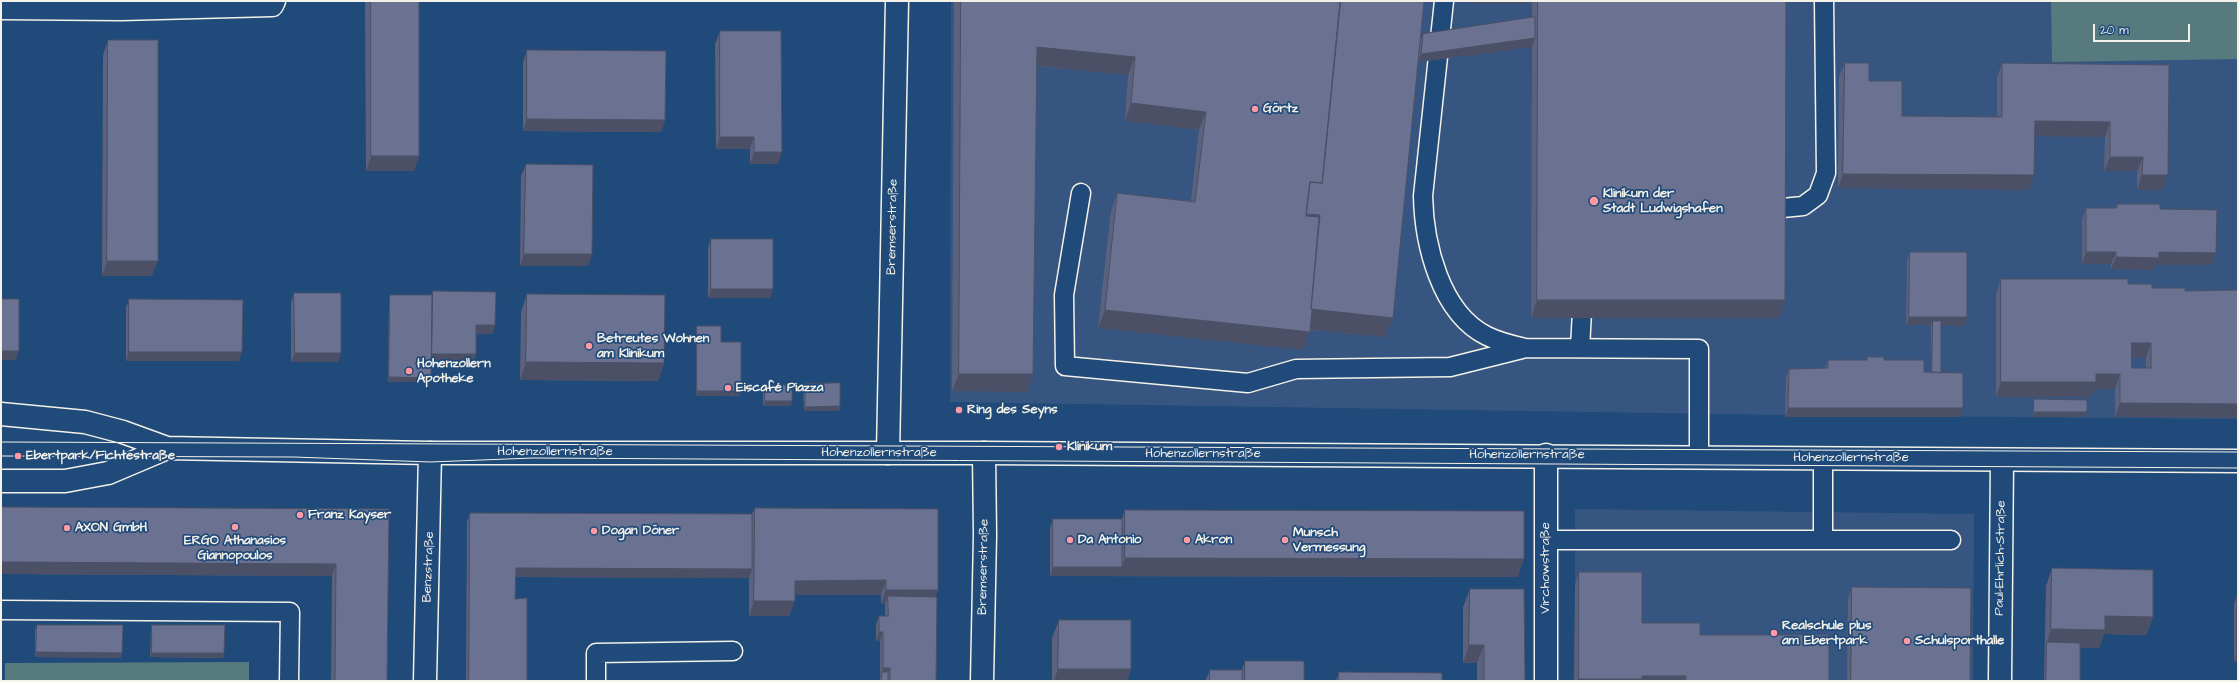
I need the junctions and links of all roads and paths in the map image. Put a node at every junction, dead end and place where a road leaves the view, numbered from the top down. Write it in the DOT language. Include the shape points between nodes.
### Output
graph roads {
  1 [pos="274,1"];
  2 [pos="897,1"];
  3 [pos="1444,1"];
  4 [pos="1824,1"];
  5 [pos="67,5"];
  6 [pos="123,5"];
  7 [pos="1,8"];
  8 [pos="1081,193"];
  9 [pos="1742,211"];
  10 [pos="1583,280"];
  11 [pos="1525,348"];
  12 [pos="1580,348"];
  13 [pos="1,414"];
  14 [pos="167,448"];
  15 [pos="430,453"];
  16 [pos="888,453"];
  17 [pos="984,453"];
  18 [pos="1546,455"];
  19 [pos="1699,457"];
  20 [pos="1823,458"];
  21 [pos="2002,460"];
  22 [pos="2238,461"];
  23 [pos="1,481"];
  24 [pos="1546,540"];
  25 [pos="1823,540"];
  26 [pos="1951,540"];
  27 [pos="1,610"];
  28 [pos="733,652"];
  29 [pos="289,681"];
  30 [pos="425,681"];
  31 [pos="596,681"];
  32 [pos="982,681"];
  33 [pos="1546,681"];
  34 [pos="2000,681"];
  1 -- 6 [label="street" via="272,5"];
  2 -- 16 [label="street, Bremserstraße"];
  3 -- 11 [label="lane" via="1423,196 1428,244 1442,284 1453,305 1467,322 1486,336 1505,344"];
  4 -- 9 [label="lane" via="1826,172 1818,195 1803,206"];
  5 -- 6 [label="street"];
  5 -- 7 [label="street"];
  8 -- 11 [label="lane" via="1064,295 1065,366 1248,383 1296,369 1450,367"];
  10 -- 12 [label="lane"];
  11 -- 12 [label="lane"];
  12 -- 19 [label="lane" via="1699,349"];
  13 -- 14 [label="street, Hohenzollernstraße" via="85,422"];
  14 -- 15 [label="street, Hohenzollernstraße"];
  14 -- 23 [label="street, Hohenzollernstraße" via="108,473 65,481"];
  15 -- 16 [label="street, Hohenzollernstraße"];
  15 -- 30 [label="street, Benzstraße"];
  16 -- 17 [label="street, Hohenzollernstraße"];
  17 -- 18 [label="street, Hohenzollernstraße"];
  17 -- 32 [label="street, Bremserstraße"];
  18 -- 19 [label="street, Hohenzollernstraße"];
  18 -- 24 [label="street, Virchowstraße"];
  19 -- 20 [label="street, Hohenzollernstraße"];
  20 -- 21 [label="street, Hohenzollernstraße"];
  20 -- 25 [label="lane"];
  21 -- 22 [label="street, Hohenzollernstraße"];
  21 -- 34 [label="street, Paul-Ehrlich-Straße"];
  24 -- 25 [label="lane"];
  24 -- 33 [label="street, Virchowstraße"];
  25 -- 26 [label="lane"];
  27 -- 29 [label="lane" via="290,612"];
  28 -- 31 [label="lane" via="596,652"];
}
